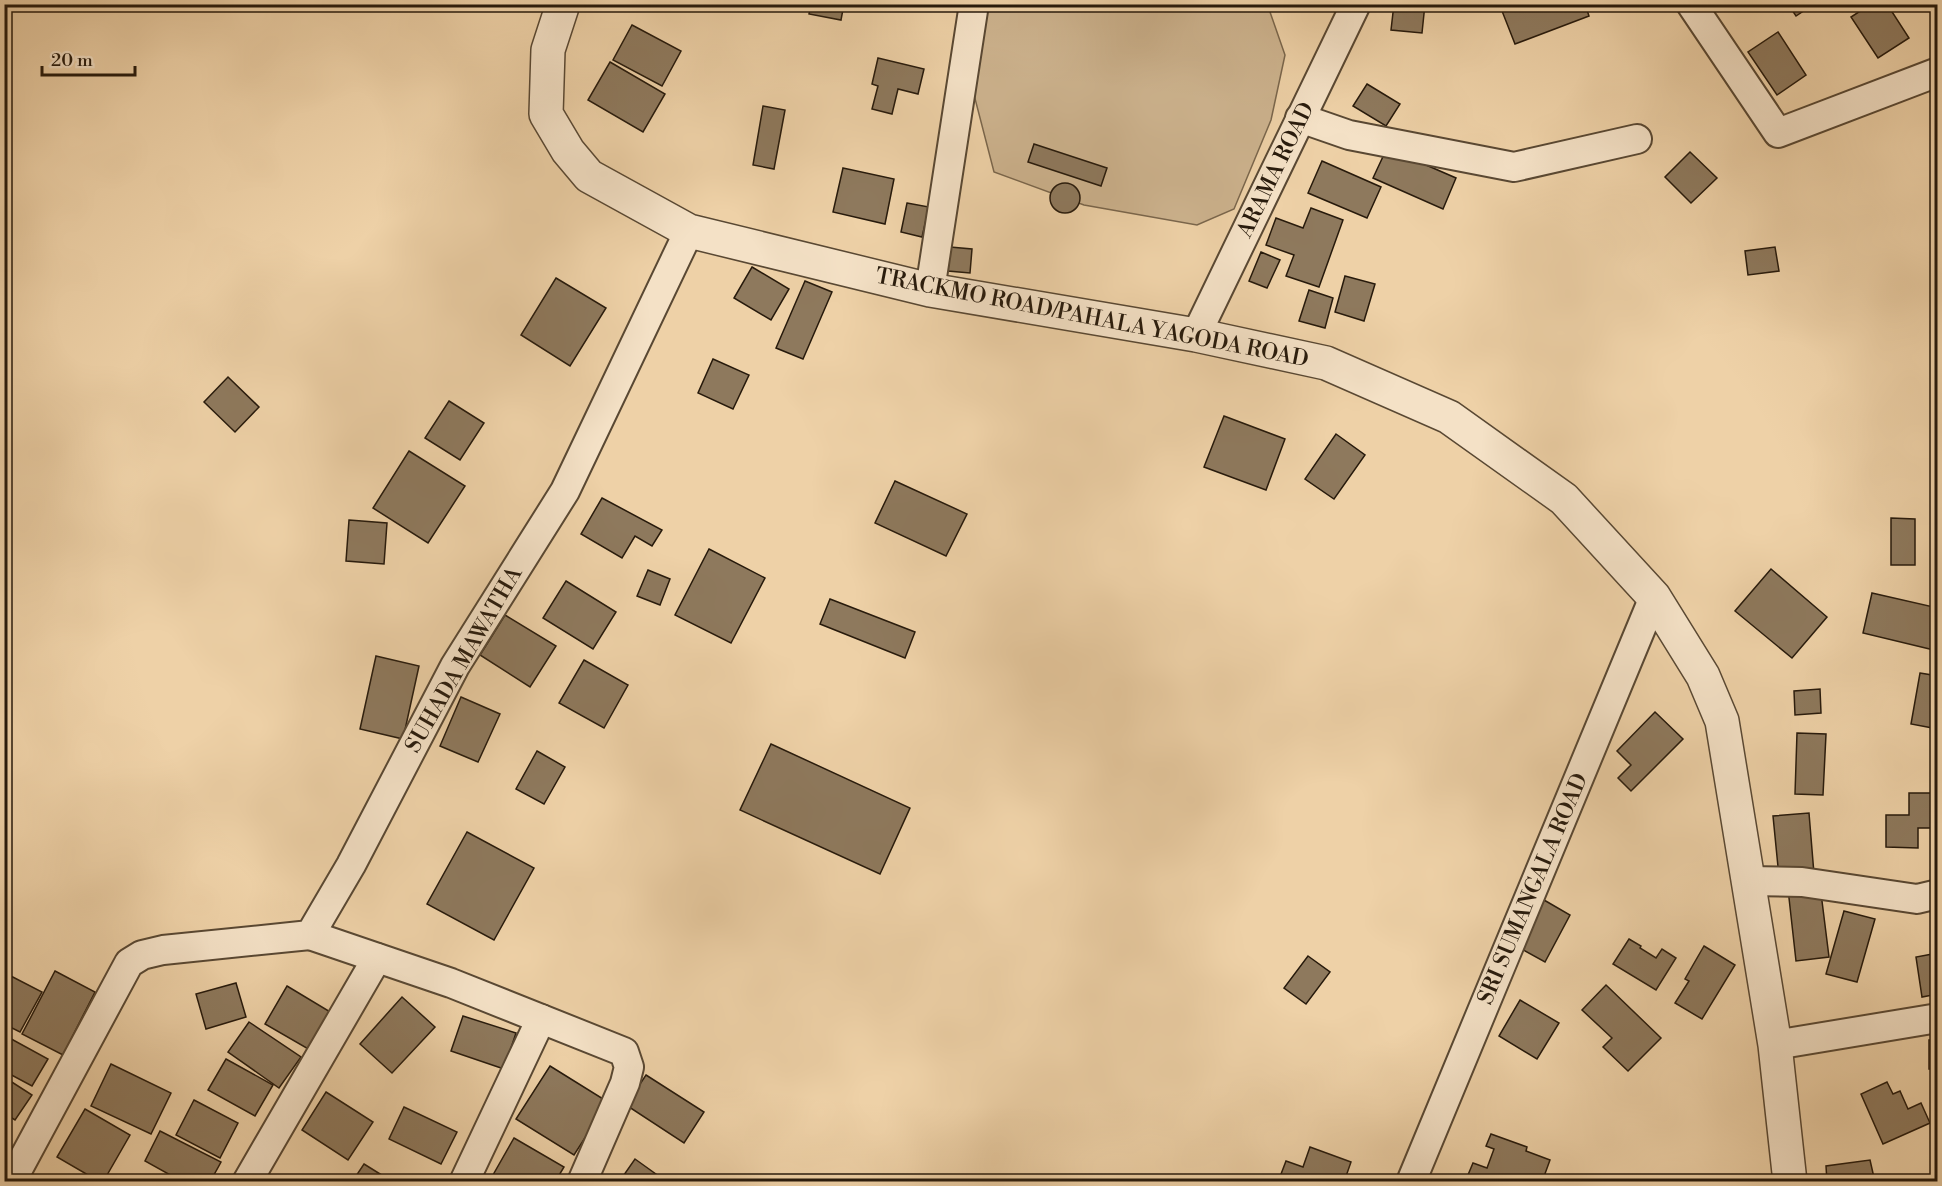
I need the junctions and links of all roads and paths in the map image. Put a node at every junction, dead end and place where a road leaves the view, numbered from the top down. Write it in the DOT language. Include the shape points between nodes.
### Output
graph roads {
  1 [pos="563,4"];
  2 [pos="974,4"];
  3 [pos="1356,4"];
  4 [pos="1691,4"];
  5 [pos="1938,72"];
  6 [pos="1300,118"];
  7 [pos="1637,139"];
  8 [pos="689,231"];
  9 [pos="930,290"];
  10 [pos="1196,335"];
  11 [pos="1654,597"];
  12 [pos="1748,881"];
  13 [pos="1938,894"];
  14 [pos="310,935"];
  15 [pos="377,958"];
  16 [pos="1938,1018"];
  17 [pos="541,1019"];
  18 [pos="1775,1045"];
  19 [pos="11,1182"];
  20 [pos="247,1182"];
  21 [pos="464,1182"];
  22 [pos="582,1182"];
  23 [pos="1411,1182"];
  24 [pos="1790,1182"];
  1 -- 8 [label="street, TRACKMO ROAD/PAHALA YAGODA ROAD" via="548,50 546,114 568,151 589,176"];
  2 -- 9 [label="street"];
  3 -- 6 [label="street, ARAMA ROAD"];
  4 -- 5 [label="street" via="1778,133"];
  6 -- 7 [label="street" via="1349,135 1514,168"];
  6 -- 10 [label="street, ARAMA ROAD"];
  8 -- 9 [label="street, TRACKMO ROAD/PAHALA YAGODA ROAD"];
  8 -- 14 [label="street, SUHADA MAWATHA" via="565,491 454,666 351,865"];
  9 -- 10 [label="street, TRACKMO ROAD/PAHALA YAGODA ROAD"];
  10 -- 11 [label="street, TRACKMO ROAD/PAHALA YAGODA ROAD" via="1326,363 1449,417 1564,500"];
  11 -- 12 [label="street, TRACKMO ROAD/PAHALA YAGODA ROAD" via="1703,676 1722,721"];
  11 -- 23 [label="street, SRI SUMANGALA ROAD"];
  12 -- 13 [label="street" via="1802,882 1917,899"];
  12 -- 18 [label="street, TRACKMO ROAD/PAHALA YAGODA ROAD"];
  14 -- 15 [label="street"];
  14 -- 19 [label="street" via="164,950 129,963"];
  15 -- 17 [label="street"];
  15 -- 20 [label="street"];
  16 -- 18 [label="street"];
  17 -- 21 [label="street"];
  17 -- 22 [label="street" via="624,1052 629,1067"];
  18 -- 24 [label="street, TRACKMO ROAD/PAHALA YAGODA ROAD"];
}
